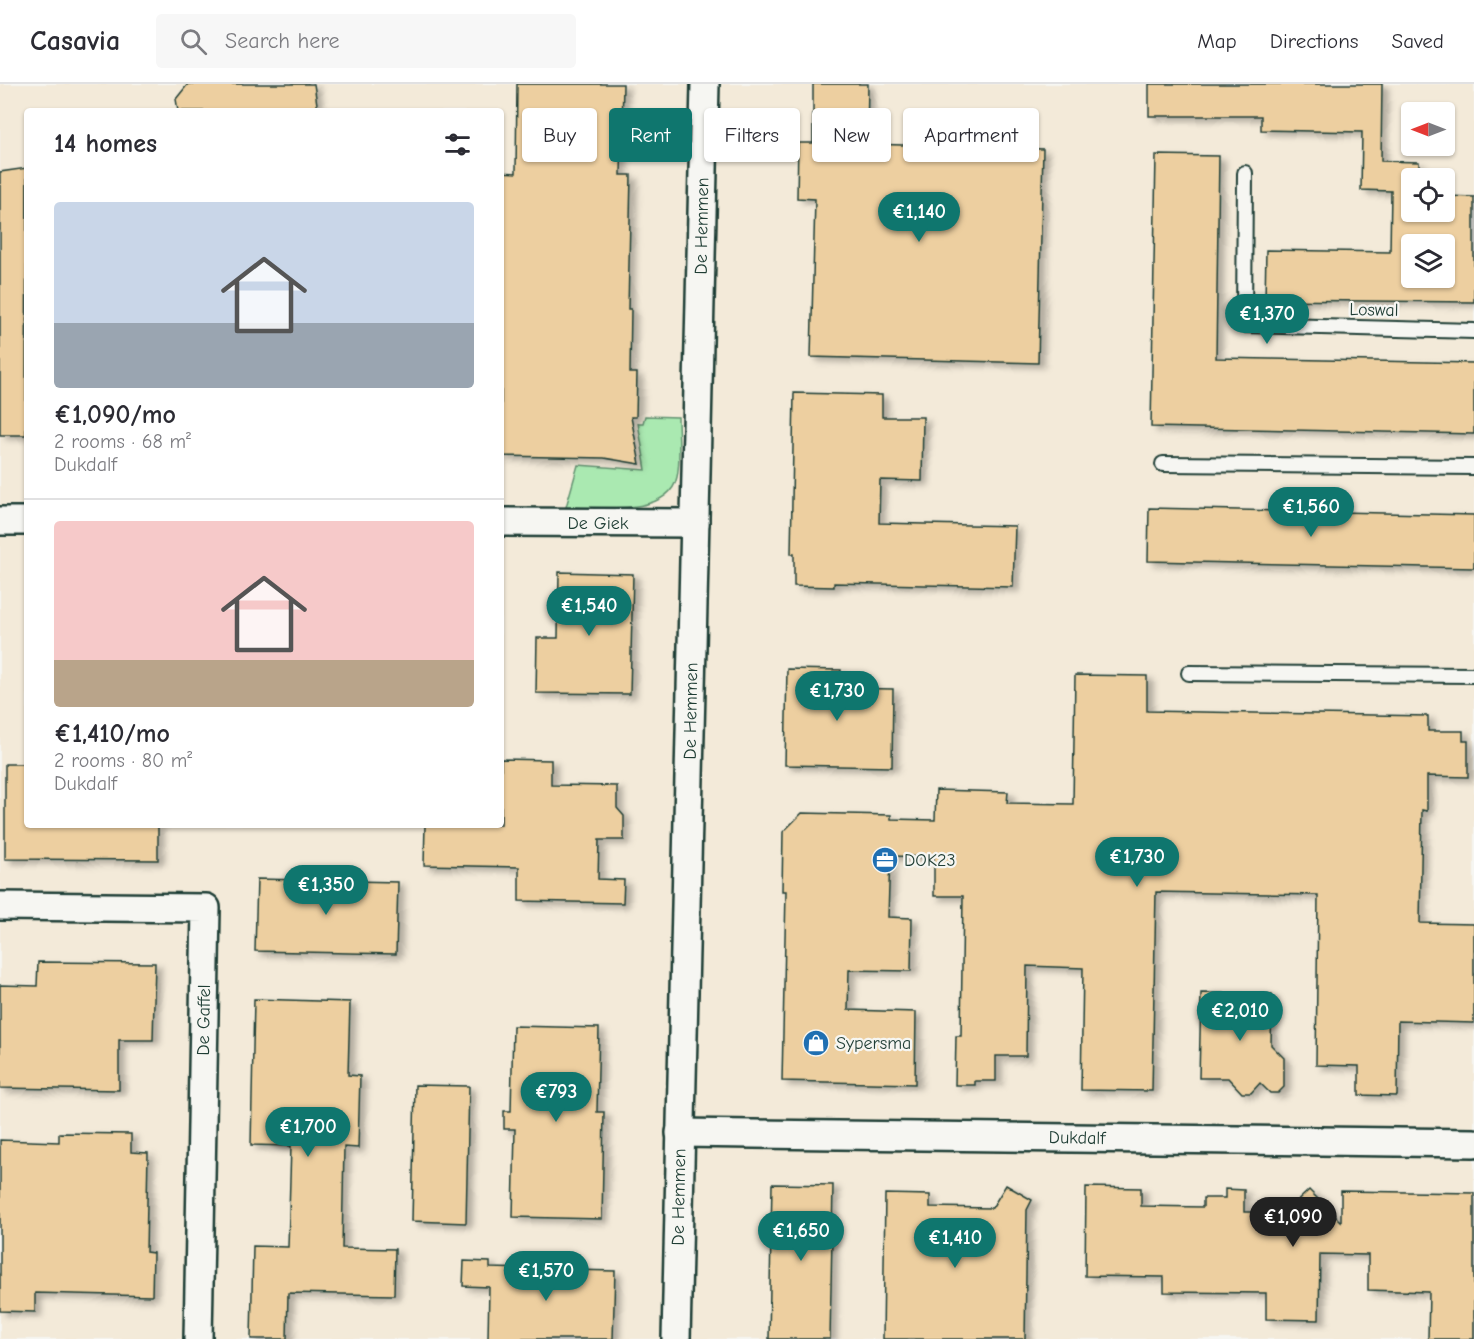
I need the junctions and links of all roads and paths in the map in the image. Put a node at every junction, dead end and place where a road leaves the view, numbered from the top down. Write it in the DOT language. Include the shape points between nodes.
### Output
graph roads {
  1 [pos="705,84"];
  2 [pos="1245,173"];
  3 [pos="1474,331"];
  4 [pos="1163,464"];
  5 [pos="1474,467"];
  6 [pos="0,521"];
  7 [pos="24,521"];
  8 [pos="504,522"];
  9 [pos="695,523"];
  10 [pos="1189,672"];
  11 [pos="1474,675"];
  12 [pos="0,906"];
  13 [pos="680,1133"];
  14 [pos="1474,1143"];
  15 [pos="198,1339"];
  16 [pos="676,1339"];
  1 -- 9 [label="street, De Hemmen"];
  2 -- 3 [label="lane, Loswal" via="1244,325"];
  4 -- 5 [label="lane"];
  6 -- 7 [label="street"];
  8 -- 9 [label="street, De Giek"];
  9 -- 13 [label="street, De Hemmen"];
  10 -- 11 [label="lane"];
  12 -- 15 [label="street, De Gaffel" via="206,908"];
  13 -- 14 [label="street, Dukdalf"];
  13 -- 16 [label="street, De Hemmen"];
}
